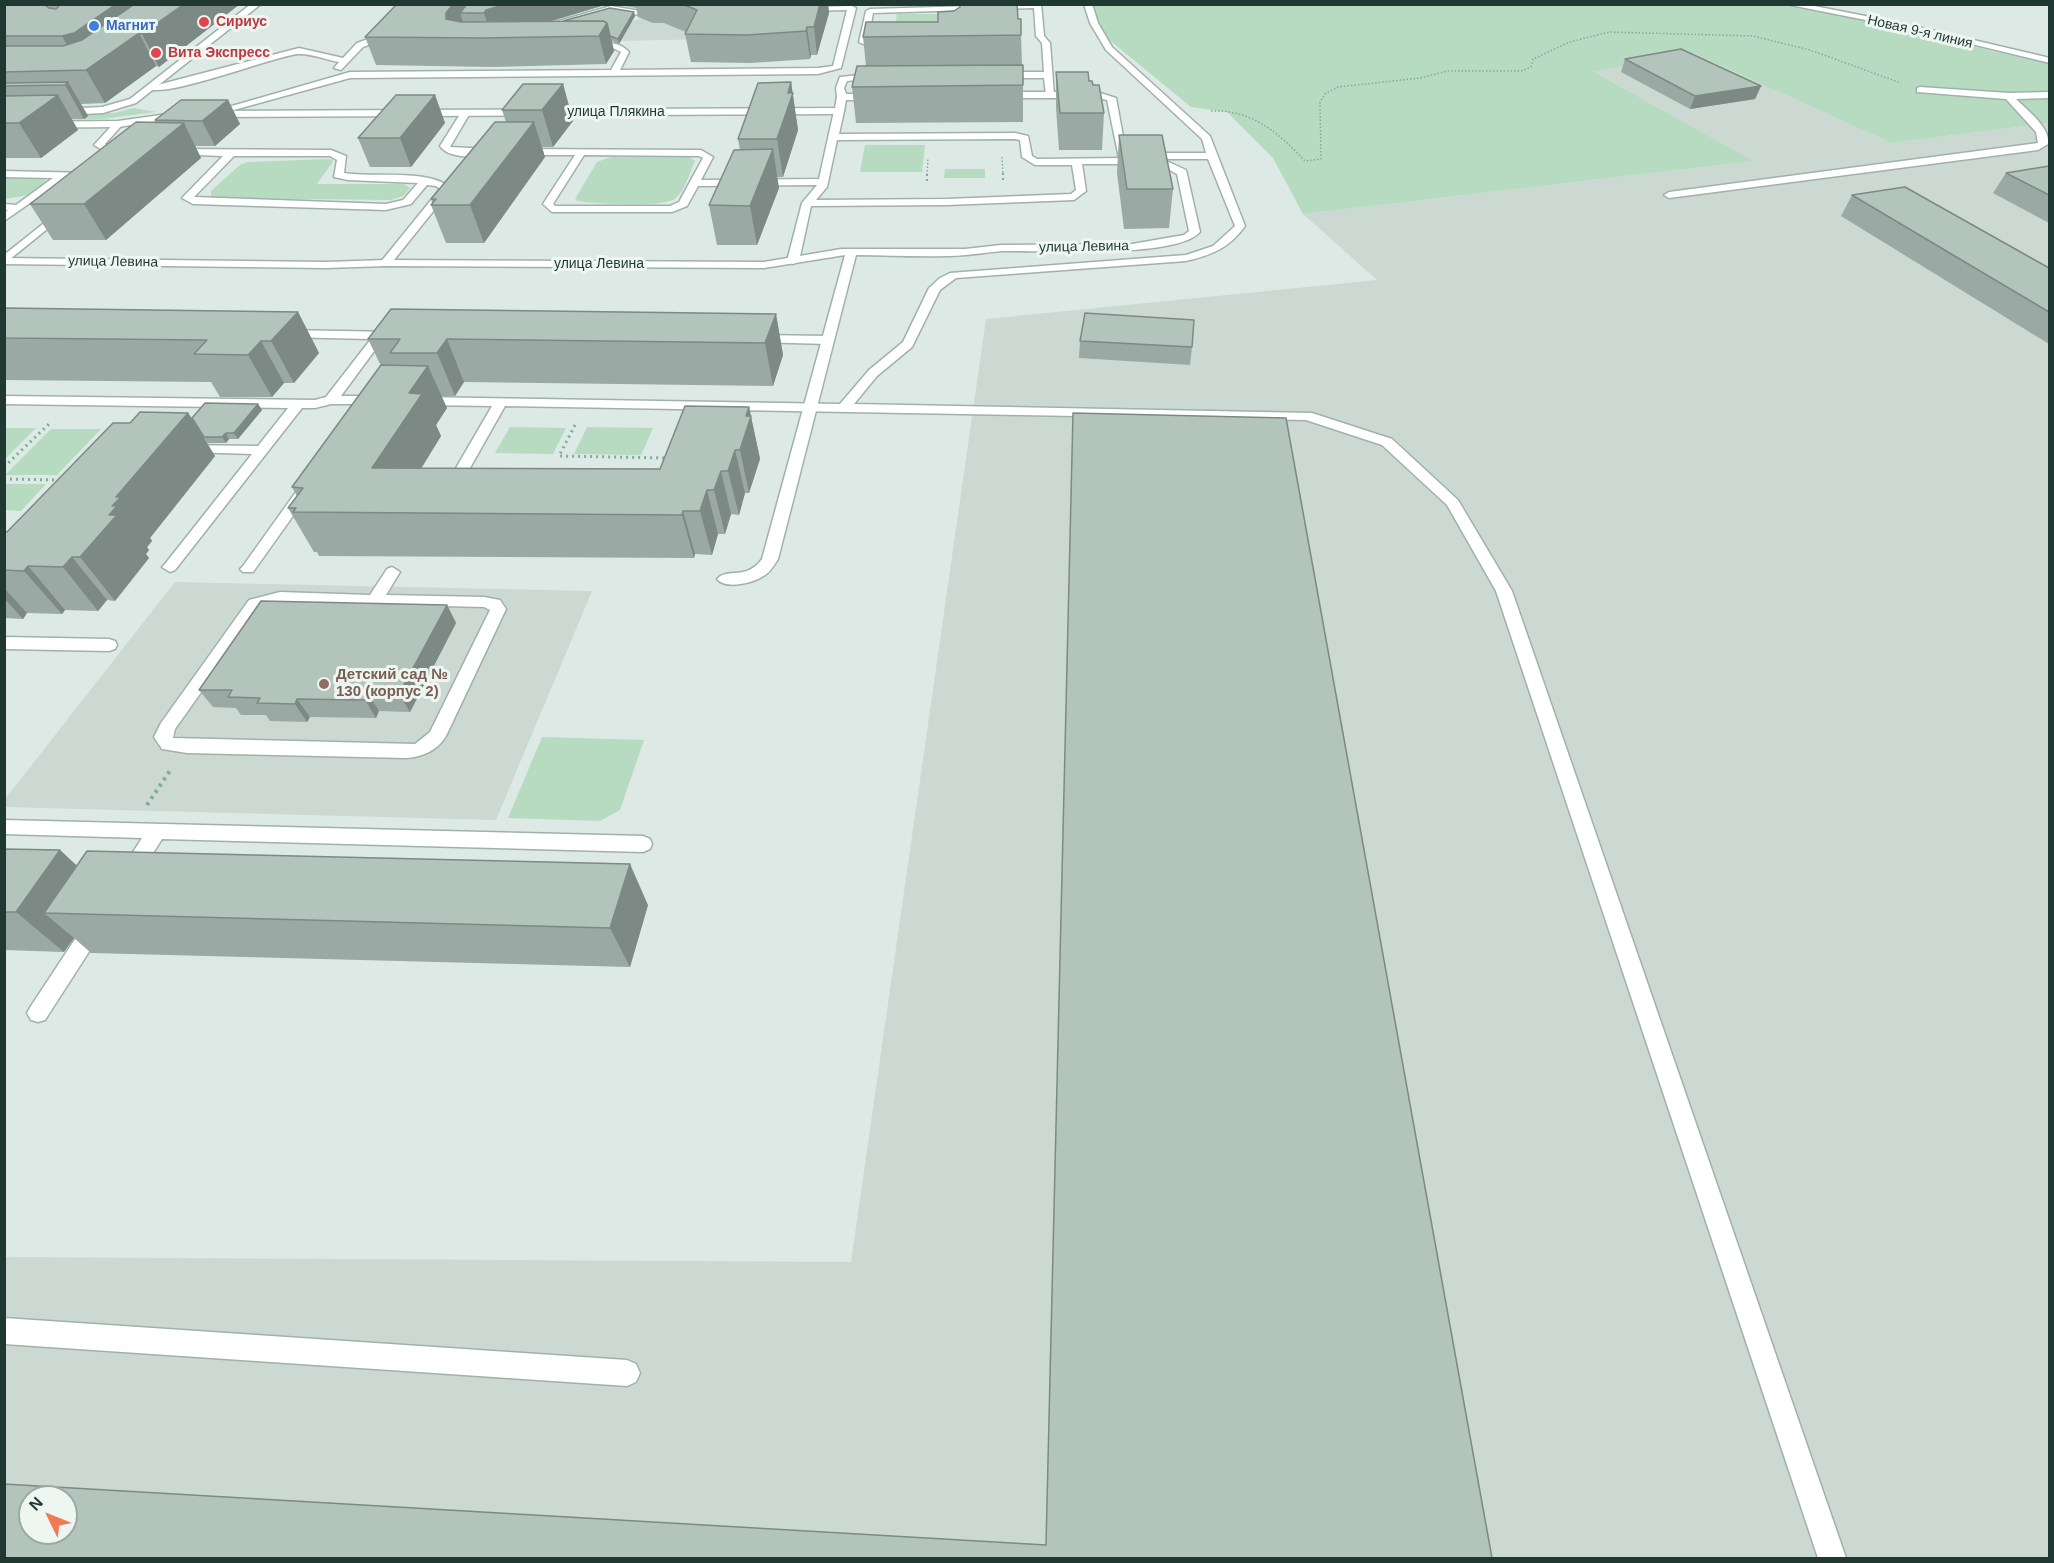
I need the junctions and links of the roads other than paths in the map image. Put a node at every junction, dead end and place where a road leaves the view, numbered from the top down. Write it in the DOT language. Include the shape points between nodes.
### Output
graph roads {
  1 [pos="257,4"];
  2 [pos="421,4"];
  3 [pos="670,4"];
  4 [pos="1088,4"];
  5 [pos="1789,4"];
  6 [pos="1037,5"];
  7 [pos="852,7"];
  8 [pos="796,9"];
  9 [pos="531,31"];
  10 [pos="900,44"];
  11 [pos="577,45"];
  12 [pos="345,61"];
  13 [pos="2049,61"];
  14 [pos="614,73"];
  15 [pos="350,75"];
  16 [pos="988,75"];
  17 [pos="1048,75"];
  18 [pos="892,76"];
  19 [pos="150,88"];
  20 [pos="1920,90"];
  21 [pos="1050,95"];
  22 [pos="2049,95"];
  23 [pos="888,96"];
  24 [pos="992,96"];
  25 [pos="2009,96"];
  26 [pos="842,97"];
  27 [pos="839,111"];
  28 [pos="48,112"];
  29 [pos="465,112"];
  30 [pos="188,114"];
  31 [pos="199,114"];
  32 [pos="209,114"];
  33 [pos="118,124"];
  34 [pos="4,125"];
  35 [pos="833,138"];
  36 [pos="141,151"];
  37 [pos="164,152"];
  38 [pos="502,152"];
  39 [pos="513,152"];
  40 [pos="231,153"];
  41 [pos="580,153"];
  42 [pos="1212,156"];
  43 [pos="1123,161"];
  44 [pos="1155,161"];
  45 [pos="1077,162"];
  46 [pos="4,174"];
  47 [pos="64,175"];
  48 [pos="424,182"];
  49 [pos="823,182"];
  50 [pos="696,183"];
  51 [pos="95,185"];
  52 [pos="1669,195"];
  53 [pos="807,203"];
  54 [pos="4,207"];
  55 [pos="68,207"];
  56 [pos="18,208"];
  57 [pos="4,218"];
  58 [pos="851,252"];
  59 [pos="4,261"];
  60 [pos="793,261"];
  61 [pos="386,262"];
  62 [pos="274,334"];
  63 [pos="380,335"];
  64 [pos="404,335"];
  65 [pos="746,339"];
  66 [pos="828,340"];
  67 [pos="4,400"];
  68 [pos="331,400"];
  69 [pos="368,400"];
  70 [pos="164,402"];
  71 [pos="501,402"];
  72 [pos="298,404"];
  73 [pos="688,404"];
  74 [pos="811,406"];
  75 [pos="844,407"];
  76 [pos="150,417"];
  77 [pos="354,419"];
  78 [pos="170,448"];
  79 [pos="262,450"];
  80 [pos="667,458"];
  81 [pos="479,483"];
  82 [pos="308,484"];
  83 [pos="170,567"];
  84 [pos="248,569"];
  85 [pos="392,572"];
  86 [pos="725,579"];
  87 [pos="375,600"];
  88 [pos="4,643"];
  89 [pos="109,645"];
  90 [pos="4,827"];
  91 [pos="157,831"];
  92 [pos="643,844"];
  93 [pos="120,887"];
  94 [pos="108,906"];
  95 [pos="38,1013"];
  96 [pos="4,1331"];
  97 [pos="627,1373"];
  98 [pos="1832,1558"];
  1 -- 19 [label="street"];
  2 -- 12 [label="street" via="413,4 382,37 360,45"];
  3 -- 9 [label="street" via="640,13 611,8"];
  4 -- 42 [label="street" via="1109,48 1207,138"];
  5 -- 13 [label="street, Новая 9-я линия" via="1901,25"];
  6 -- 10 [label="street" via="957,13 870,11 863,42"];
  6 -- 17 [label="street"];
  7 -- 8 [label="street"];
  7 -- 14 [label="street" via="837,68"];
  11 -- 14 [label="street" via="614,45 626,50"];
  12 -- 15 [label="street" via="338,68"];
  12 -- 19 [label="street" via="300,51"];
  14 -- 15 [label="street"];
  15 -- 32 [label="street"];
  16 -- 17 [label="street"];
  17 -- 21 [label="street"];
  18 -- 26 [label="street" via="843,79"];
  19 -- 28 [label="street" via="115,108"];
  20 -- 25 [label="street"];
  21 -- 24 [label="street"];
  21 -- 43 [label="street" via="1108,96"];
  22 -- 25 [label="street"];
  23 -- 26 [label="street"];
  25 -- 52 [label="street" via="2040,131 2043,144 2025,150"];
  26 -- 27 [label="street"];
  27 -- 29 [label="street, улица Плякина"];
  27 -- 35 [label="street"];
  29 -- 32 [label="street, улица Плякина"];
  29 -- 38 [label="street" via="445,146 447,149"];
  30 -- 33 [label="street"];
  31 -- 32 [label="street, улица Плякина"];
  33 -- 34 [label="street"];
  33 -- 36 [label="street" via="99,146"];
  35 -- 45 [label="street" via="1026,138 1028,157 1035,162"];
  35 -- 49 [label="street"];
  37 -- 40 [label="street"];
  39 -- 41 [label="street"];
  40 -- 48 [label="street" via="331,153 341,156 338,175 419,178"];
  40 -- 48 [label="street" via="188,198 386,207 407,202"];
  41 -- 50 [label="street" via="701,153 708,157"];
  41 -- 50 [label="street" via="548,204 552,209 672,209 683,204"];
  42 -- 44 [label="street" via="1164,156"];
  42 -- 75 [label="street" via="1240,226 1230,241 1212,252 1186,258 954,275 935,288 908,344 873,373"];
  43 -- 44 [label="street"];
  43 -- 45 [label="street"];
  44 -- 58 [label="street, улица Левина" via="1182,172 1194,229 1191,236 1132,247"];
  45 -- 53 [label="street" via="1081,191 1074,197"];
  46 -- 47 [label="street"];
  47 -- 51 [label="street" via="96,176 100,179"];
  47 -- 56 [label="street"];
  48 -- 61 [label="street" via="439,183 446,189"];
  49 -- 50 [label="street"];
  49 -- 53 [label="street"];
  53 -- 60 [label="street"];
  54 -- 56 [label="street"];
  55 -- 59 [label="street"];
  56 -- 57 [label="street"];
  58 -- 60 [label="street, улица Левина"];
  58 -- 66 [label="street"];
  59 -- 61 [label="street, улица Левина" via="326,265"];
  60 -- 61 [label="street, улица Левина" via="764,265"];
  62 -- 63 [label="street"];
  63 -- 64 [label="street"];
  63 -- 68 [label="street"];
  65 -- 66 [label="street"];
  66 -- 74 [label="street"];
  67 -- 70 [label="street"];
  68 -- 69 [label="street"];
  68 -- 72 [label="street"];
  69 -- 71 [label="street"];
  69 -- 77 [label="street"];
  70 -- 72 [label="street"];
  70 -- 76 [label="street"];
  71 -- 73 [label="street"];
  71 -- 81 [label="street" via="459,474 461,481"];
  72 -- 79 [label="street"];
  73 -- 74 [label="street"];
  73 -- 80 [label="street"];
  74 -- 75 [label="street"];
  74 -- 86 [label="street" via="770,560 752,577"];
  75 -- 98 [label="street" via="1307,416 1387,442 1453,503 1504,591"];
  78 -- 79 [label="street"];
  79 -- 83 [label="street"];
  82 -- 84 [label="street"];
  85 -- 87 [label="street"];
  87 -- 87 [label="street" via="280,597 255,604 163,737 168,744 187,746 418,751 429,745 498,609 484,602"];
  88 -- 89 [label="street"];
  90 -- 91 [label="street"];
  91 -- 92 [label="street"];
  91 -- 93 [label="street"];
  94 -- 95 [label="street"];
  96 -- 97 [label="street"];
}
